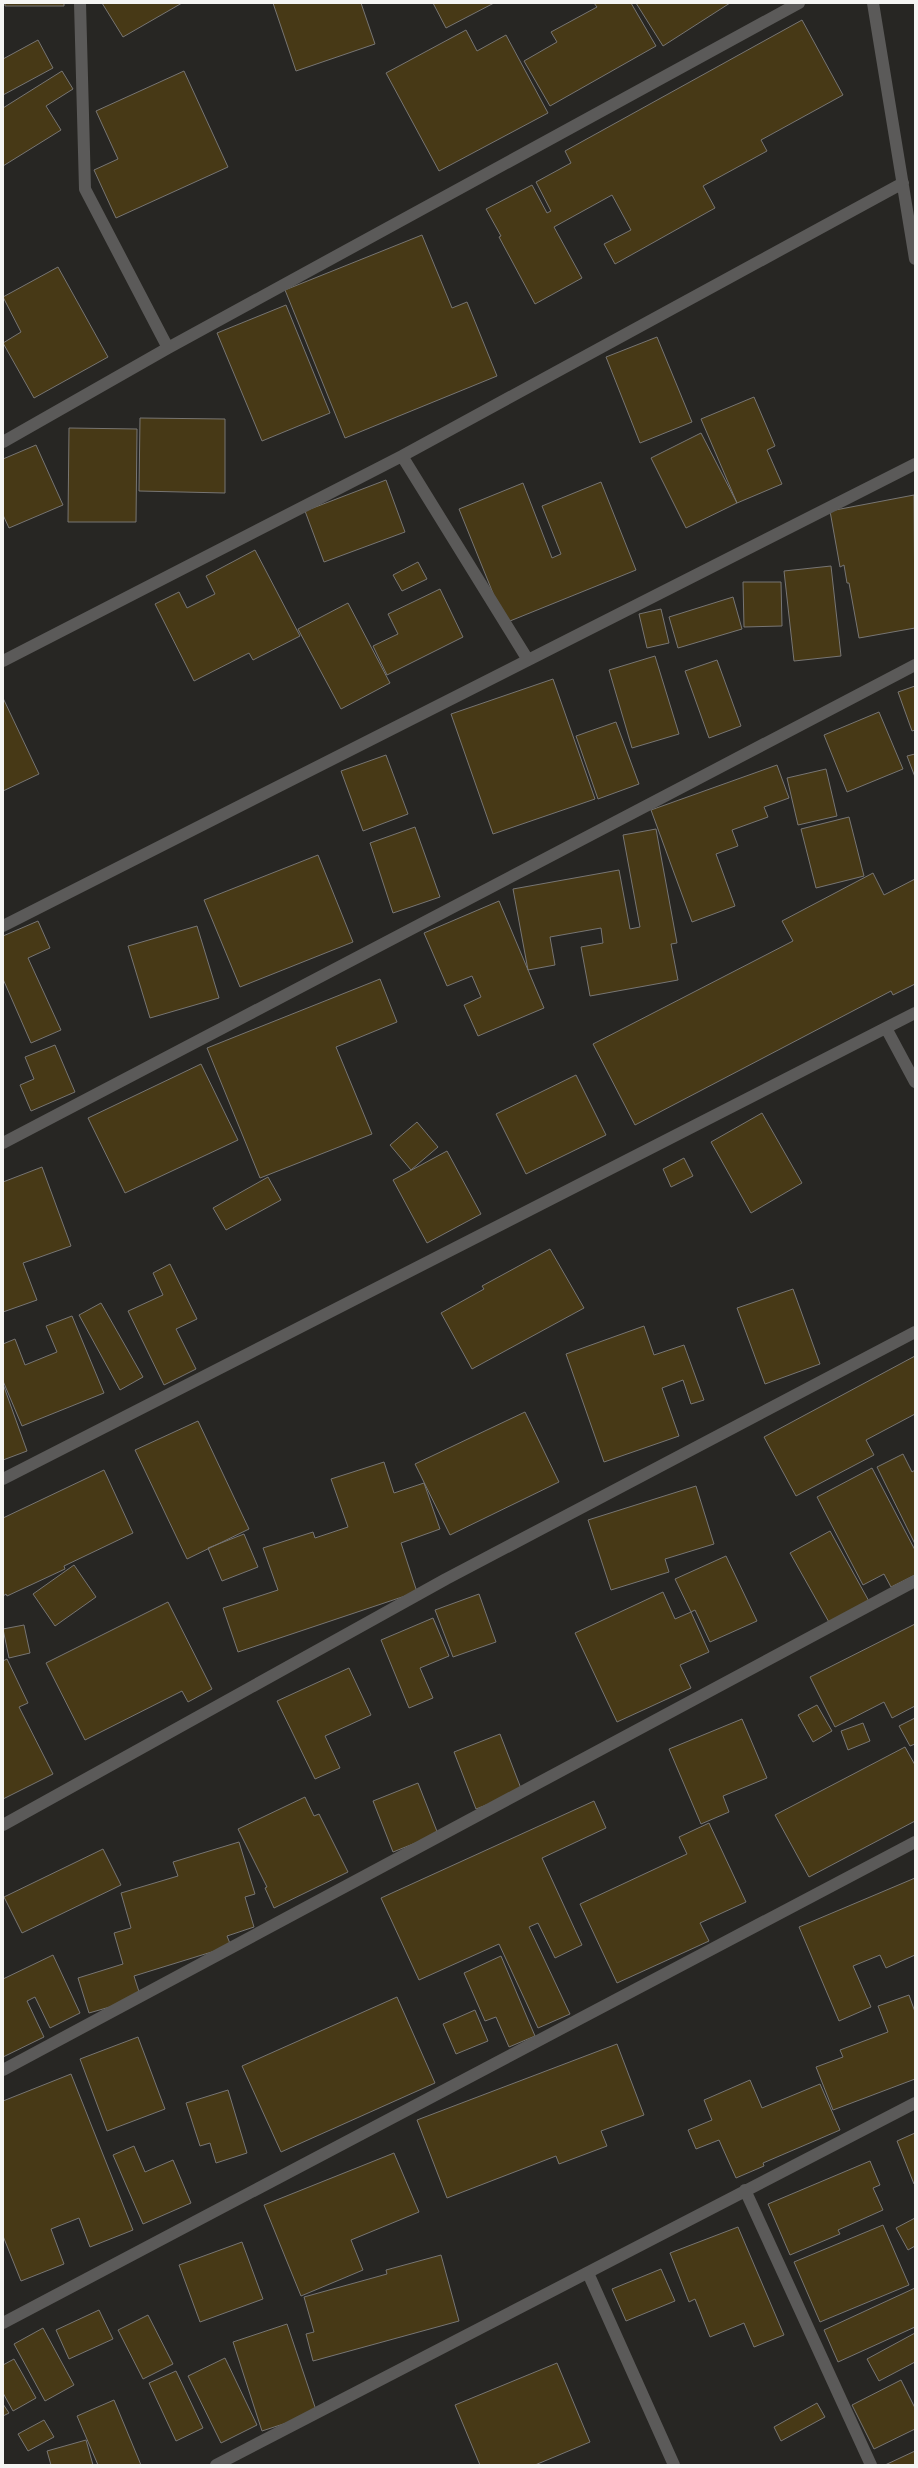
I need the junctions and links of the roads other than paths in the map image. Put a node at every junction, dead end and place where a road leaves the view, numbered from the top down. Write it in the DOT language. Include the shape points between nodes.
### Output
graph roads {
  1 [pos="80,3"];
  2 [pos="799,3"];
  3 [pos="873,3"];
  4 [pos="903,183"];
  5 [pos="915,259"];
  6 [pos="168,348"];
  7 [pos="3,442"];
  8 [pos="402,456"];
  9 [pos="915,464"];
  10 [pos="528,660"];
  11 [pos="3,661"];
  12 [pos="915,665"];
  13 [pos="3,926"];
  14 [pos="915,1013"];
  15 [pos="886,1028"];
  16 [pos="915,1082"];
  17 [pos="3,1143"];
  18 [pos="915,1332"];
  19 [pos="3,1479"];
  20 [pos="915,1581"];
  21 [pos="3,1825"];
  22 [pos="915,1842"];
  23 [pos="3,2070"];
  24 [pos="915,2103"];
  25 [pos="745,2190"];
  26 [pos="588,2273"];
  27 [pos="3,2323"];
  28 [pos="216,2465"];
  29 [pos="674,2465"];
  30 [pos="871,2465"];
  1 -- 6 [label="street" via="85,189"];
  2 -- 6 [label="street"];
  3 -- 4 [label="street"];
  4 -- 5 [label="street"];
  4 -- 8 [label="street"];
  6 -- 7 [label="street"];
  8 -- 10 [label="street"];
  8 -- 11 [label="street"];
  9 -- 10 [label="street"];
  10 -- 13 [label="street"];
  12 -- 17 [label="street"];
  14 -- 15 [label="street"];
  15 -- 16 [label="street"];
  15 -- 19 [label="street"];
  18 -- 21 [label="street" via="446,1579"];
  20 -- 23 [label="street"];
  22 -- 27 [label="street"];
  24 -- 25 [label="street"];
  25 -- 26 [label="street"];
  25 -- 30 [label="street"];
  26 -- 28 [label="street"];
  26 -- 29 [label="street"];
}
